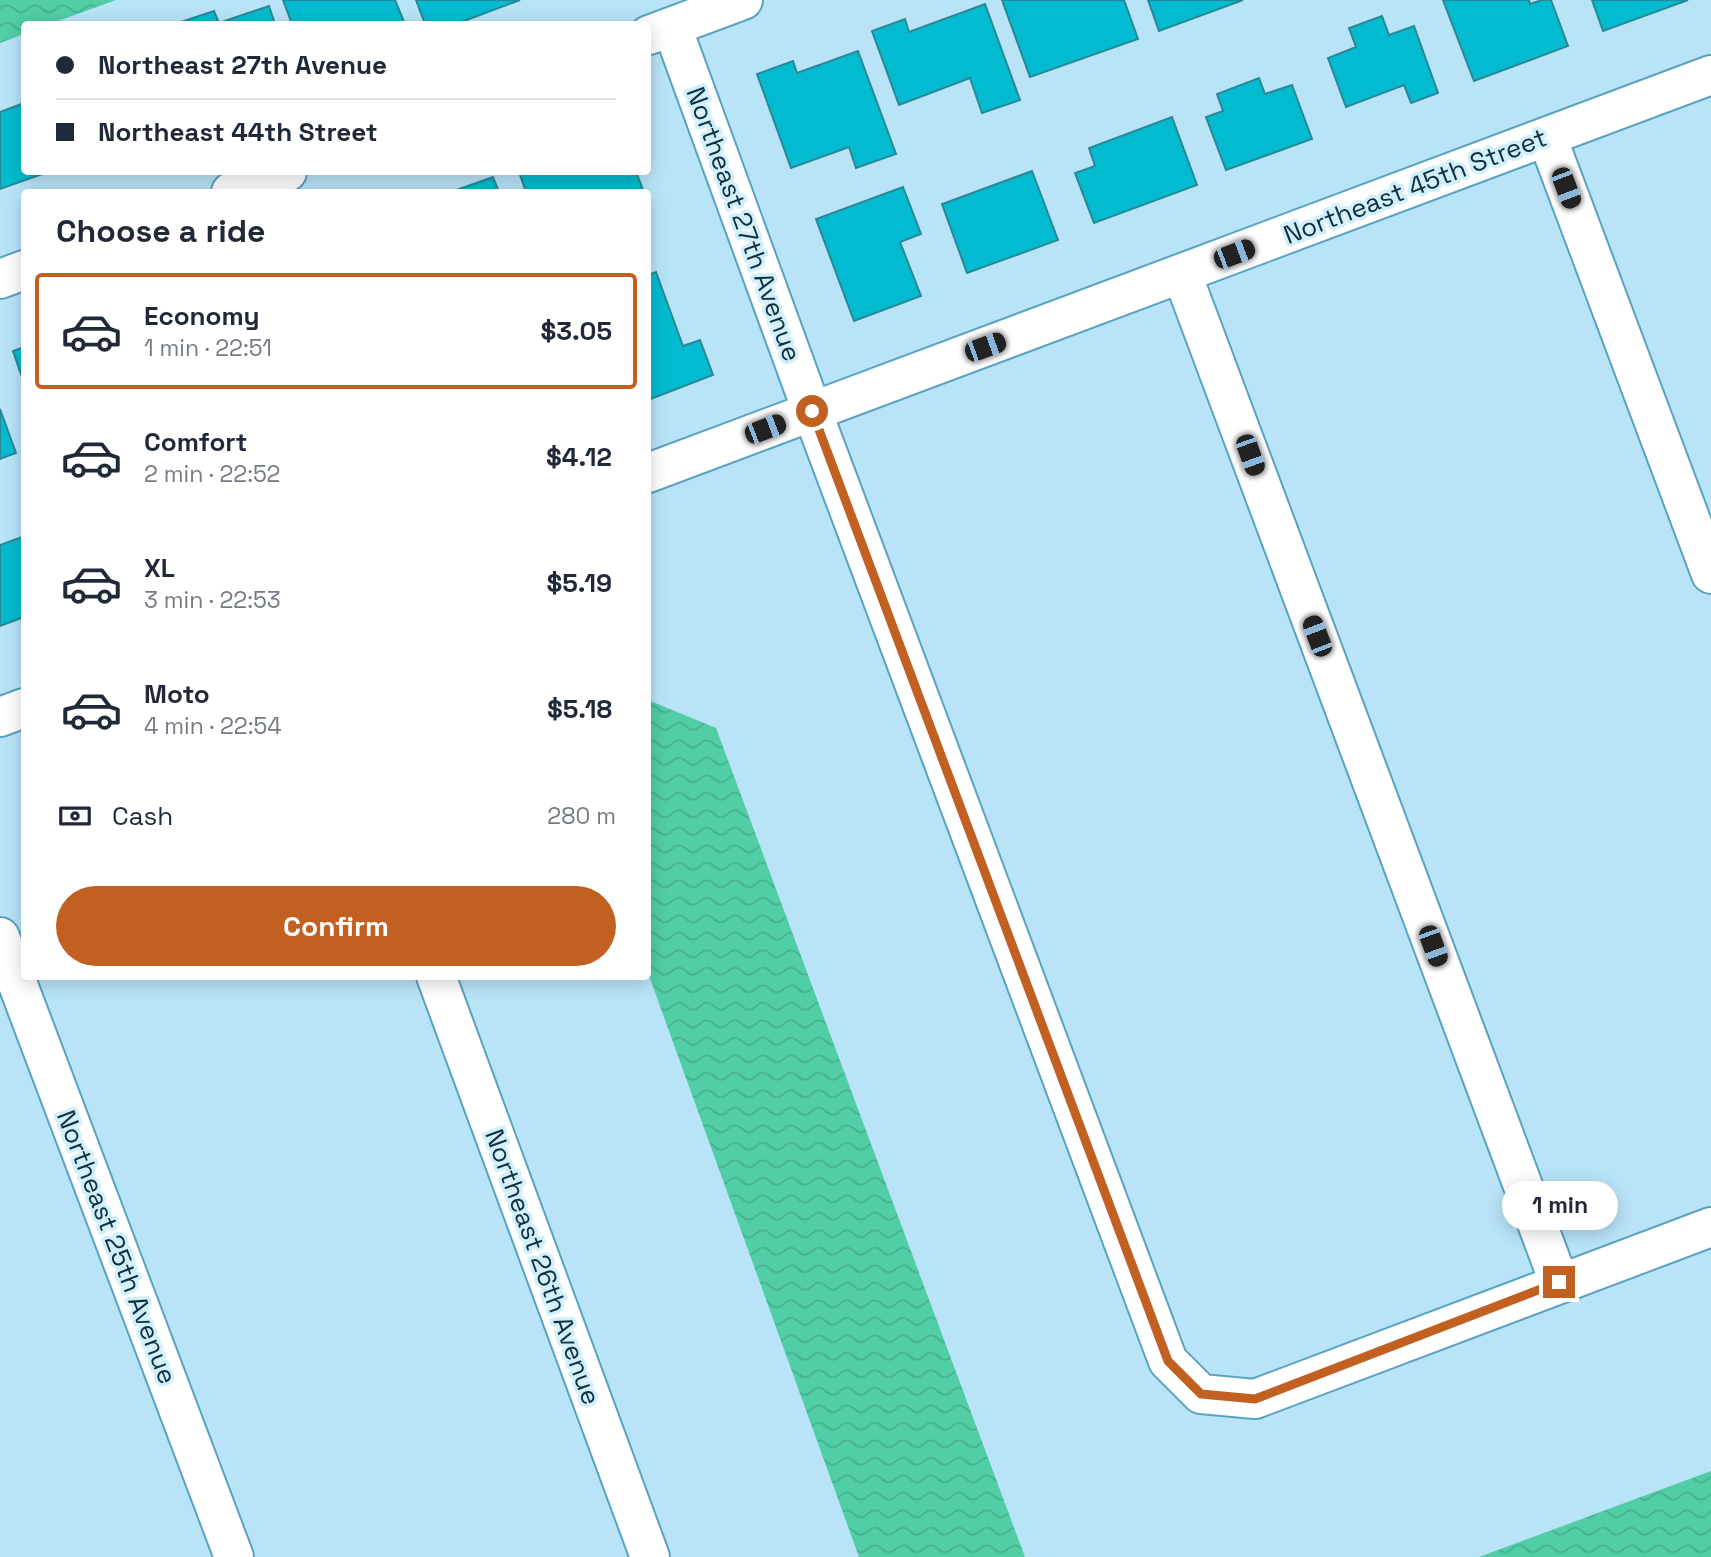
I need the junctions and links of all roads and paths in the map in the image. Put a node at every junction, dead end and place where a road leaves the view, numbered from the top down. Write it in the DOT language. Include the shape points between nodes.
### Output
graph roads {
  1 [pos="743,0"];
  2 [pos="660,31"];
  3 [pos="1711,75"];
  4 [pos="1547,137"];
  5 [pos="279,175"];
  6 [pos="239,189"];
  7 [pos="21,271"];
  8 [pos="1182,274"];
  9 [pos="0,279"];
  10 [pos="812,411"];
  11 [pos="651,472"];
  12 [pos="1711,574"];
  13 [pos="21,709"];
  14 [pos="0,717"];
  15 [pos="0,937"];
  16 [pos="437,980"];
  17 [pos="1711,1227"];
  18 [pos="1559,1282"];
  19 [pos="234,1557"];
  20 [pos="650,1557"];
  1 -- 2 [label="street"];
  2 -- 10 [label="street, Northeast 27th Avenue"];
  3 -- 4 [label="street, Northeast 45th Street"];
  4 -- 8 [label="street, Northeast 45th Street"];
  4 -- 12 [label="street"];
  5 -- 6 [label="street"];
  7 -- 9 [label="street"];
  8 -- 10 [label="street, Northeast 45th Street"];
  8 -- 18 [label="street"];
  10 -- 11 [label="street, Northeast 45th Street"];
  10 -- 18 [label="street, Northeast 27th Avenue" via="1168,1361 1201,1394 1255,1399"];
  13 -- 14 [label="street"];
  15 -- 19 [label="street, Northeast 25th Avenue"];
  16 -- 20 [label="street, Northeast 26th Avenue"];
  17 -- 18 [label="street"];
}
